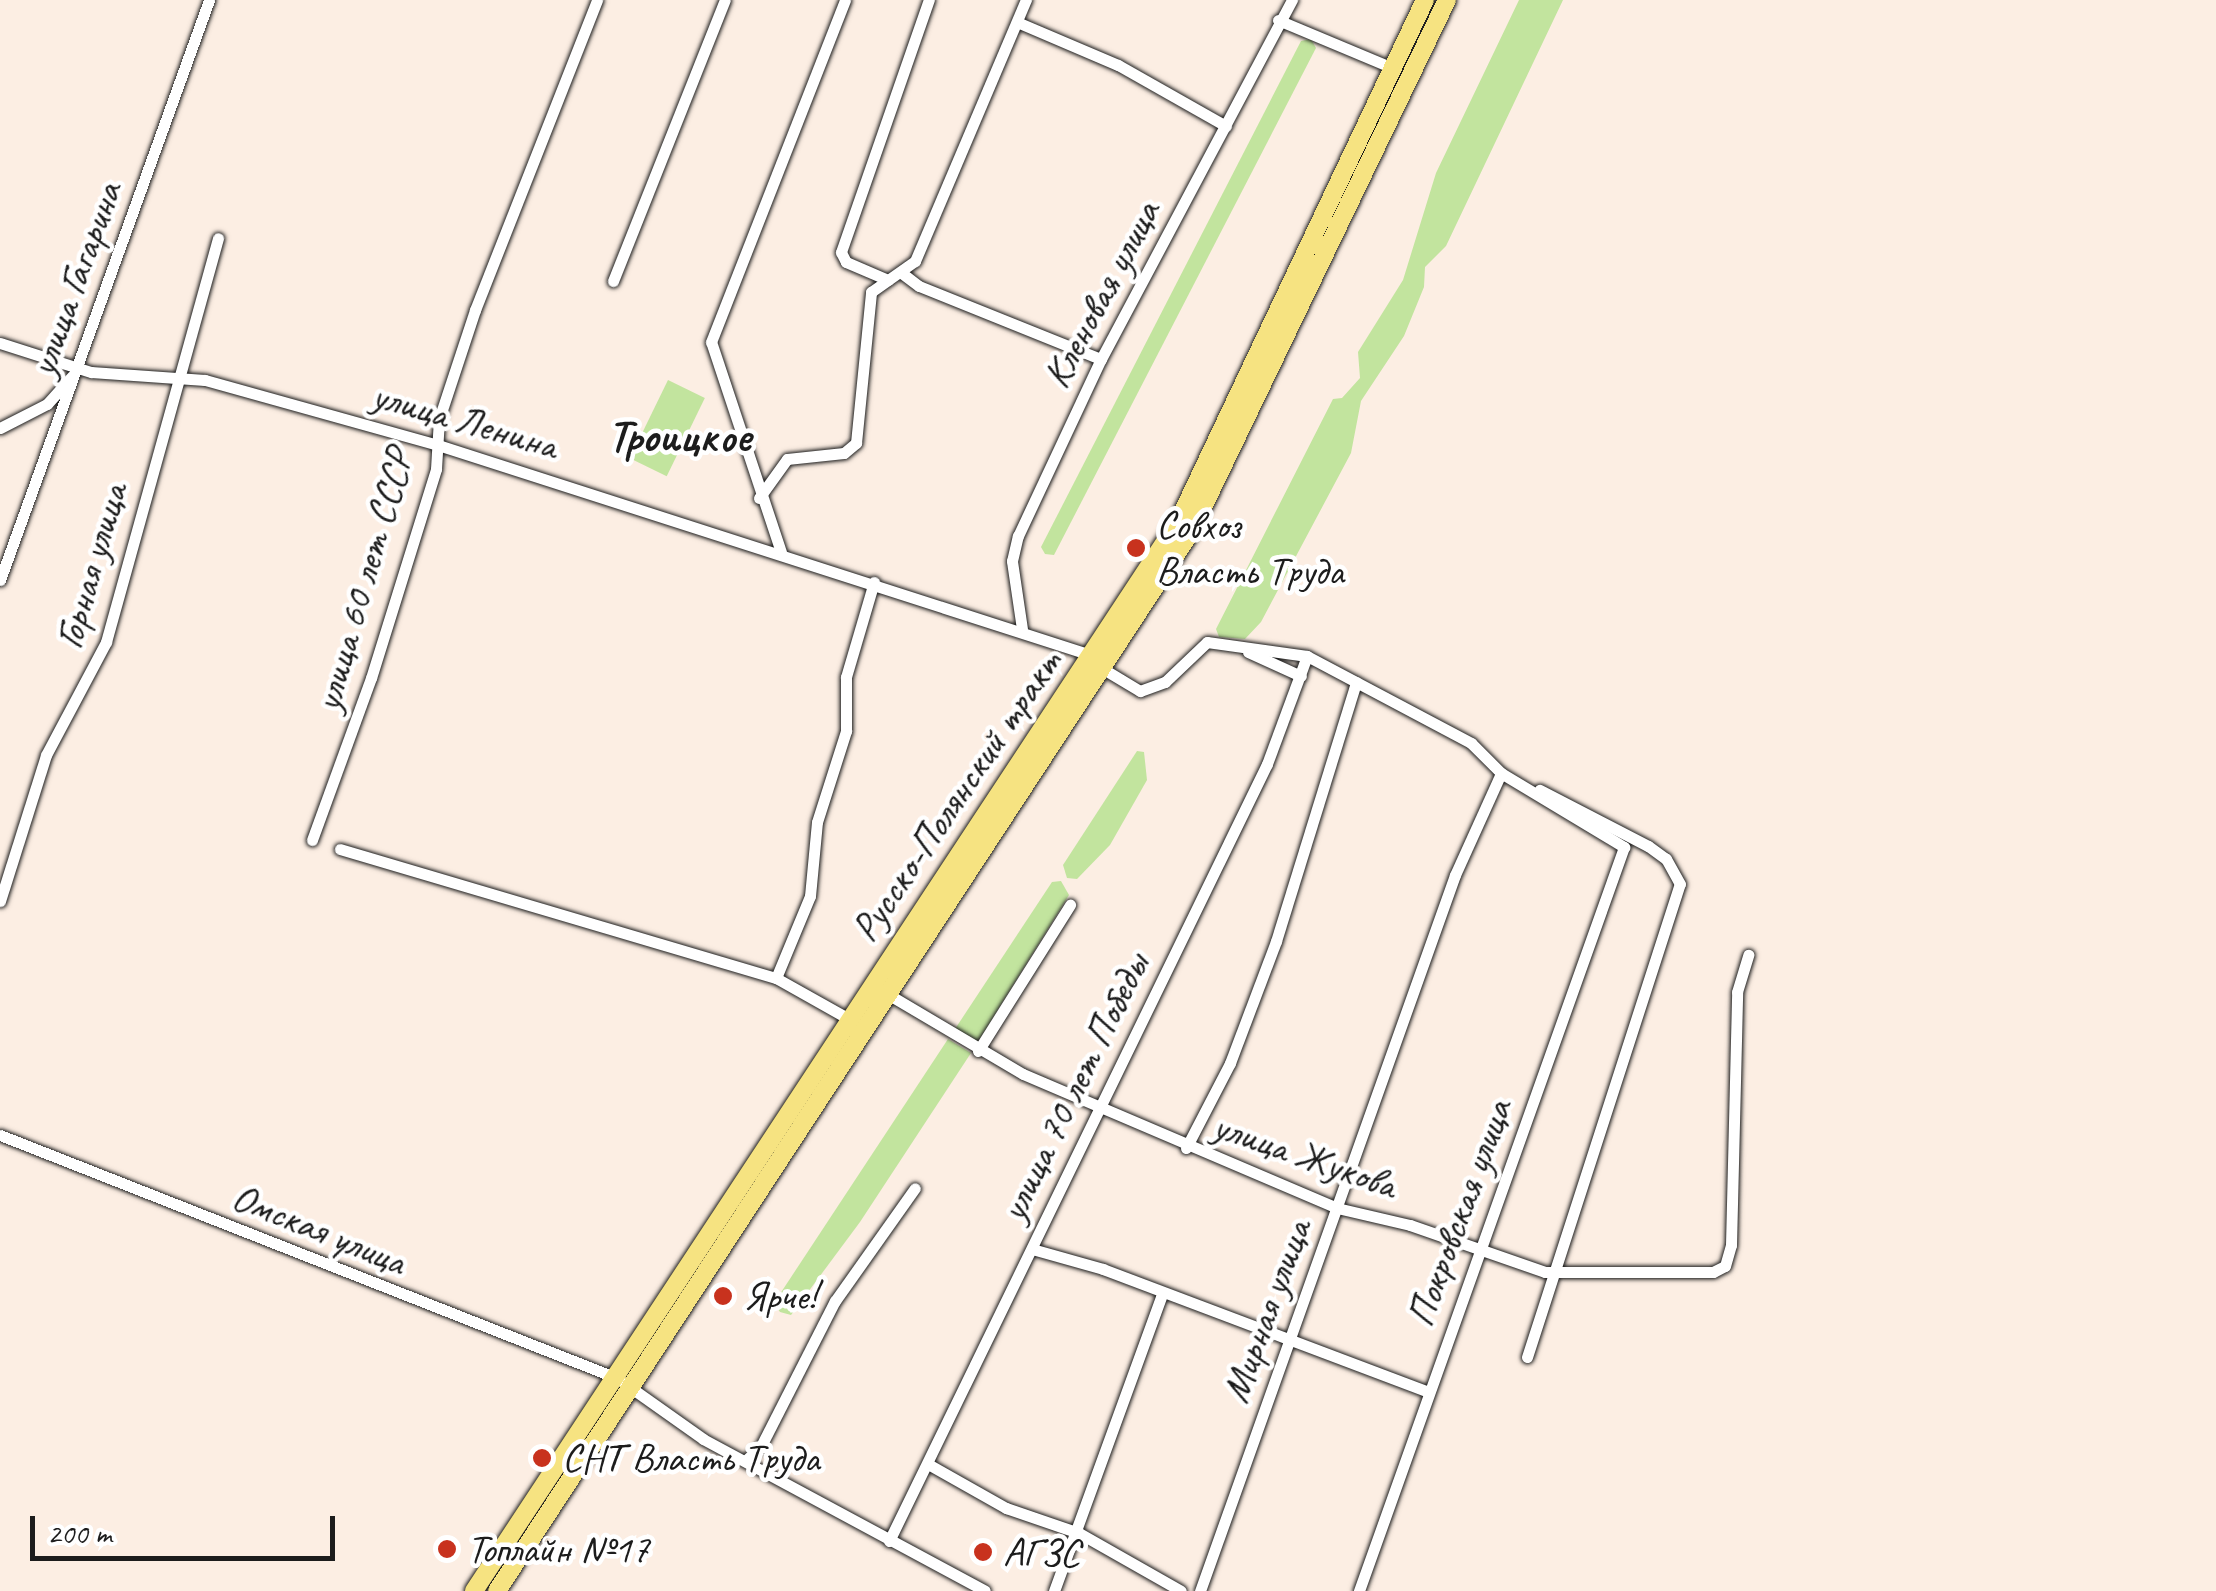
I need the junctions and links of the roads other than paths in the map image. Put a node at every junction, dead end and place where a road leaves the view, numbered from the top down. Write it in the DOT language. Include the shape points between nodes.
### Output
graph roads {
  1 [pos="210,0"];
  2 [pos="597,0"];
  3 [pos="725,0"];
  4 [pos="845,0"];
  5 [pos="930,0"];
  6 [pos="1026,0"];
  7 [pos="1292,0"];
  8 [pos="1425,0"];
  9 [pos="1448,0"];
  10 [pos="1278,20"];
  11 [pos="1017,22"];
  12 [pos="1393,68"];
  13 [pos="1226,126"];
  14 [pos="218,238"];
  15 [pos="903,274"];
  16 [pos="888,280"];
  17 [pos="612,281"];
  18 [pos="0,343"];
  19 [pos="188,349"];
  20 [pos="1101,359"];
  21 [pos="78,369"];
  22 [pos="184,380"];
  23 [pos="205,380"];
  24 [pos="0,428"];
  25 [pos="438,445"];
  26 [pos="759,498"];
  27 [pos="781,552"];
  28 [pos="0,580"];
  29 [pos="874,582"];
  30 [pos="1022,629"];
  31 [pos="1244,650"];
  32 [pos="1308,656"];
  33 [pos="1102,663"];
  34 [pos="1301,676"];
  35 [pos="1356,682"];
  36 [pos="1501,773"];
  37 [pos="1522,784"];
  38 [pos="312,840"];
  39 [pos="340,849"];
  40 [pos="0,901"];
  41 [pos="1070,905"];
  42 [pos="1748,955"];
  43 [pos="776,978"];
  44 [pos="891,996"];
  45 [pos="849,1018"];
  46 [pos="978,1051"];
  47 [pos="1099,1109"];
  48 [pos="0,1136"];
  49 [pos="1186,1148"];
  50 [pos="915,1188"];
  51 [pos="1337,1208"];
  52 [pos="1032,1250"];
  53 [pos="1479,1251"];
  54 [pos="1553,1272"];
  55 [pos="1162,1295"];
  56 [pos="1288,1342"];
  57 [pos="1527,1357"];
  58 [pos="625,1382"];
  59 [pos="1429,1392"];
  60 [pos="745,1461"];
  61 [pos="928,1464"];
  62 [pos="1080,1533"];
  63 [pos="889,1541"];
  64 [pos="474,1591"];
  65 [pos="497,1591"];
  66 [pos="985,1591"];
  67 [pos="1054,1591"];
  68 [pos="1181,1591"];
  69 [pos="1200,1591"];
  70 [pos="1359,1591"];
  1 -- 21 [label="street, улица Гагарина"];
  2 -- 25 [label="street, улица 60 лет СССР" via="476,310 439,419"];
  3 -- 17 [label="street"];
  4 -- 26 [label="street" via="711,342"];
  5 -- 16 [label="street" via="841,252 846,262"];
  6 -- 11 [label="street"];
  7 -- 10 [label="street, Кленовая улица"];
  8 -- 12 [label="main road, Русско-Полянский тракт"];
  9 -- 33 [label="main road, Русско-Полянский тракт" via="1220,479"];
  10 -- 12 [label="street"];
  10 -- 13 [label="street, Кленовая улица"];
  11 -- 13 [label="street" via="1118,65"];
  11 -- 15 [label="street" via="923,244"];
  12 -- 33 [label="main road, Русско-Полянский тракт" via="1202,477"];
  13 -- 20 [label="street, Кленовая улица"];
  14 -- 19 [label="street, Горная улица"];
  15 -- 16 [label="street"];
  15 -- 20 [label="street"];
  16 -- 26 [label="street" via="868,301 856,443 844,453 787,459"];
  18 -- 21 [label="street, улица Ленина"];
  19 -- 22 [label="street, Горная улица"];
  19 -- 23 [label="street" via="190,364"];
  20 -- 30 [label="street, Кленовая улица" via="1013,550"];
  21 -- 22 [label="street, улица Ленина"];
  21 -- 24 [label="street" via="47,404"];
  21 -- 28 [label="street, улица Гагарина"];
  22 -- 23 [label="street, улица Ленина"];
  22 -- 40 [label="street, Горная улица" via="118,579 106,642 46,756"];
  23 -- 25 [label="street, улица Ленина"];
  25 -- 27 [label="street, улица Ленина"];
  25 -- 38 [label="street, улица 60 лет СССР" via="371,678"];
  26 -- 27 [label="street"];
  27 -- 29 [label="street, улица Ленина"];
  29 -- 30 [label="street, улица Ленина"];
  29 -- 43 [label="street" via="846,677 846,731 816,822 810,896"];
  30 -- 33 [label="street, улица Ленина"];
  31 -- 32 [label="street"];
  31 -- 33 [label="street, улица Ленина" via="1196,646 1166,682 1140,691"];
  31 -- 34 [label="street"];
  32 -- 34 [label="street, улица 70 лет Победы"];
  32 -- 35 [label="street"];
  33 -- 44 [label="main road, Русско-Полянский тракт"];
  33 -- 45 [label="main road, Русско-Полянский тракт"];
  34 -- 47 [label="street, улица 70 лет Победы" via="1267,764"];
  35 -- 36 [label="street" via="1471,743"];
  35 -- 49 [label="street" via="1276,942 1230,1062"];
  36 -- 37 [label="street"];
  36 -- 51 [label="street, Мирная улица" via="1455,875"];
  37 -- 53 [label="street, Покровская улица" via="1619,842 1624,859"];
  37 -- 54 [label="street" via="1559,796 1648,846 1666,859 1680,884"];
  39 -- 43 [label="street"];
  41 -- 46 [label="street"];
  42 -- 54 [label="street, улица Жукова" via="1737,992 1725,1266 1712,1272"];
  43 -- 45 [label="street"];
  44 -- 46 [label="street, улица Жукова"];
  44 -- 58 [label="main road, Русско-Полянский тракт"];
  45 -- 58 [label="main road, Русско-Полянский тракт"];
  46 -- 47 [label="street, улица Жукова"];
  47 -- 49 [label="street, улица Жукова"];
  47 -- 52 [label="street, улица 70 лет Победы"];
  48 -- 58 [label="street, Омская улица"];
  49 -- 51 [label="street, улица Жукова"];
  50 -- 60 [label="street" via="835,1301 762,1446"];
  51 -- 53 [label="street, улица Жукова"];
  51 -- 56 [label="street, Мирная улица"];
  52 -- 55 [label="street" via="1064,1254"];
  52 -- 61 [label="street, улица 70 лет Победы"];
  53 -- 54 [label="street, улица Жукова"];
  53 -- 59 [label="street, Покровская улица"];
  54 -- 57 [label="street"];
  55 -- 56 [label="street"];
  55 -- 62 [label="street"];
  56 -- 59 [label="street"];
  56 -- 69 [label="street, Мирная улица"];
  58 -- 60 [label="street, Омская улица"];
  58 -- 64 [label="main road, Русско-Полянский тракт"];
  58 -- 65 [label="main road, Русско-Полянский тракт"];
  59 -- 70 [label="street, Покровская улица"];
  60 -- 63 [label="street, Омская улица"];
  61 -- 62 [label="street" via="1006,1508"];
  61 -- 63 [label="street, улица 70 лет Победы"];
  62 -- 67 [label="street"];
  62 -- 68 [label="street"];
  63 -- 66 [label="street, Омская улица"];
}
